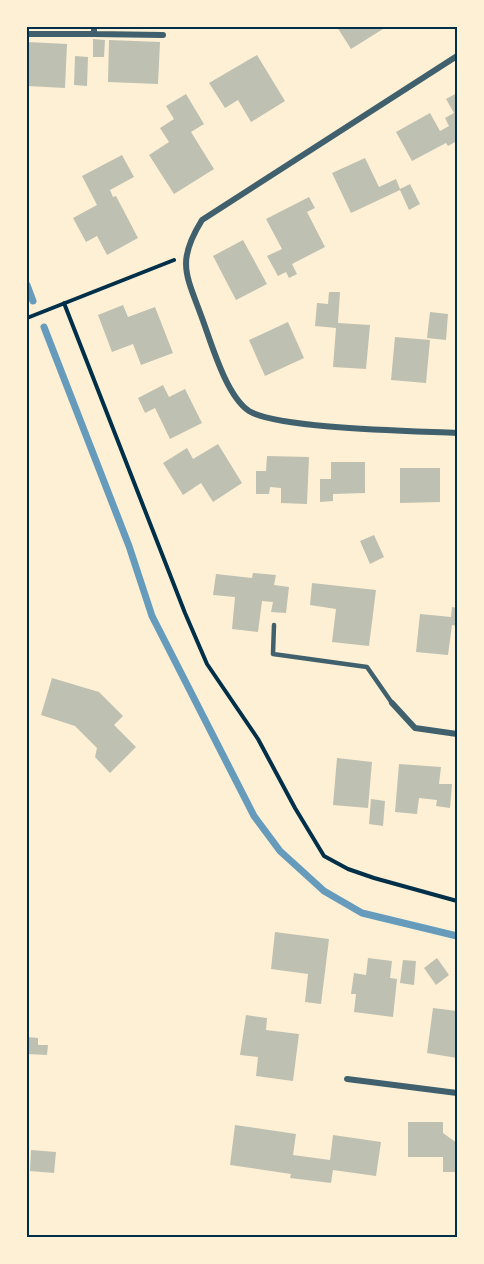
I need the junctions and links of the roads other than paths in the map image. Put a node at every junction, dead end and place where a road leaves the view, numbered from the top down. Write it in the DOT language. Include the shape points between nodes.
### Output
graph roads {
  1 [pos="94,31"];
  2 [pos="27,34"];
  3 [pos="163,35"];
  4 [pos="457,56"];
  5 [pos="457,433"];
  6 [pos="274,625"];
  7 [pos="392,703"];
  8 [pos="457,734"];
  9 [pos="347,1079"];
  10 [pos="457,1093"];
  1 -- 2 [label="street"];
  1 -- 3 [label="street"];
  4 -- 5 [label="street" via="202,220 190,239 184,265 218,362 247,410 267,419 302,423"];
  6 -- 7 [label="lane" via="273,654 367,667"];
  7 -- 8 [label="street" via="415,728"];
  9 -- 10 [label="street"];
}
